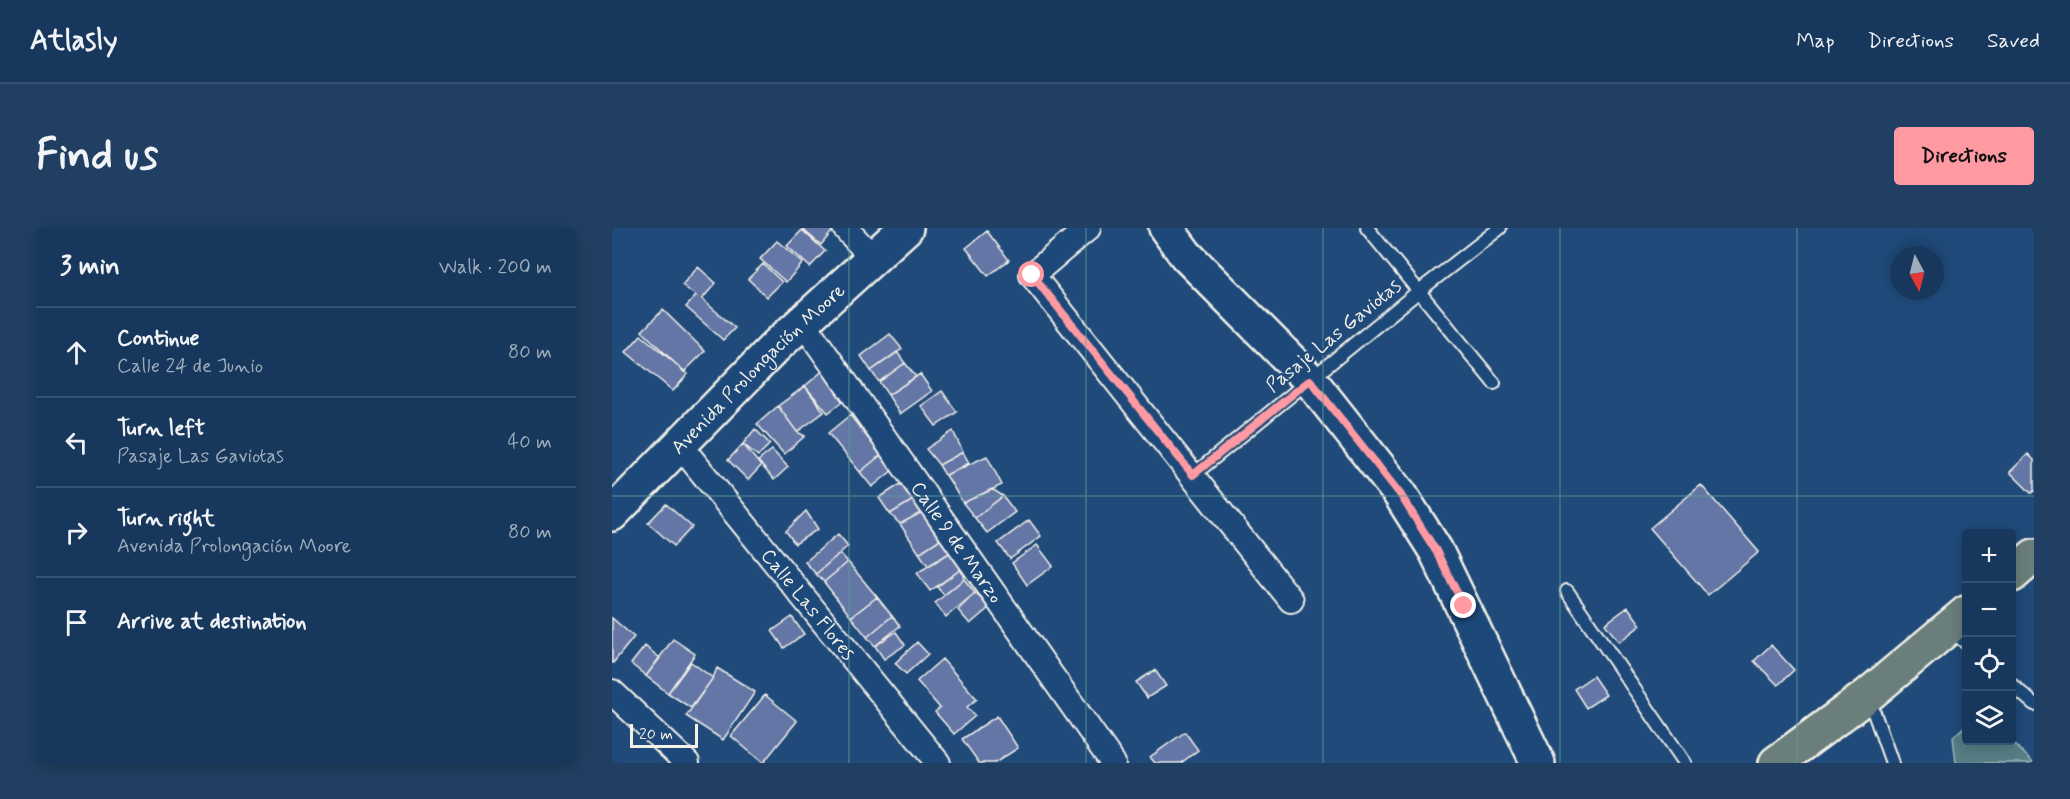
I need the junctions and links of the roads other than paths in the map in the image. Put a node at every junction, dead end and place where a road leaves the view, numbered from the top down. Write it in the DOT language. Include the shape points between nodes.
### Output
graph roads {
  1 [pos="844,228"];
  2 [pos="906,228"];
  3 [pos="1088,228"];
  4 [pos="1166,228"];
  5 [pos="1367,228"];
  6 [pos="1495,229"];
  7 [pos="872,257"];
  8 [pos="1419,291"];
  9 [pos="802,321"];
  10 [pos="1310,380"];
  11 [pos="1494,383"];
  12 [pos="679,444"];
  13 [pos="1193,475"];
  14 [pos="612,514"];
  15 [pos="2034,556"];
  16 [pos="2016,572"];
  17 [pos="1567,591"];
  18 [pos="1291,600"];
  19 [pos="1961,628"];
  20 [pos="2016,688"];
  21 [pos="612,692"];
  22 [pos="1868,695"];
  23 [pos="2034,704"];
  24 [pos="687,763"];
  25 [pos="938,763"];
  26 [pos="1113,763"];
  27 [pos="1538,763"];
  28 [pos="1685,763"];
  29 [pos="1776,763"];
  30 [pos="1892,763"];
  1 -- 7 [label="street"];
  2 -- 7 [label="street, Avenida Prolongación Moore"];
  3 -- 13 [label="street" via="1032,275"];
  4 -- 10 [label="street" via="1186,255"];
  5 -- 8 [label="lane"];
  6 -- 8 [label="lane, Pasaje Las Gaviotas"];
  7 -- 9 [label="street, Avenida Prolongación Moore"];
  8 -- 10 [label="lane, Pasaje Las Gaviotas"];
  8 -- 11 [label="lane"];
  9 -- 12 [label="street, Avenida Prolongación Moore"];
  9 -- 26 [label="street, Calle 9 de Marzo"];
  10 -- 13 [label="lane, Pasaje Las Gaviotas"];
  10 -- 27 [label="street" via="1400,494 1436,551"];
  12 -- 14 [label="street, Avenida Prolongación Moore"];
  12 -- 25 [label="street, Calle Las Flores"];
  13 -- 18 [label="street"];
  15 -- 16 [label="main road"];
  17 -- 28 [label="lane"];
  19 -- 22 [label="main road"];
  20 -- 23 [label="lane"];
  21 -- 24 [label="street"];
  22 -- 29 [label="main road"];
  22 -- 30 [label="lane"];
}
